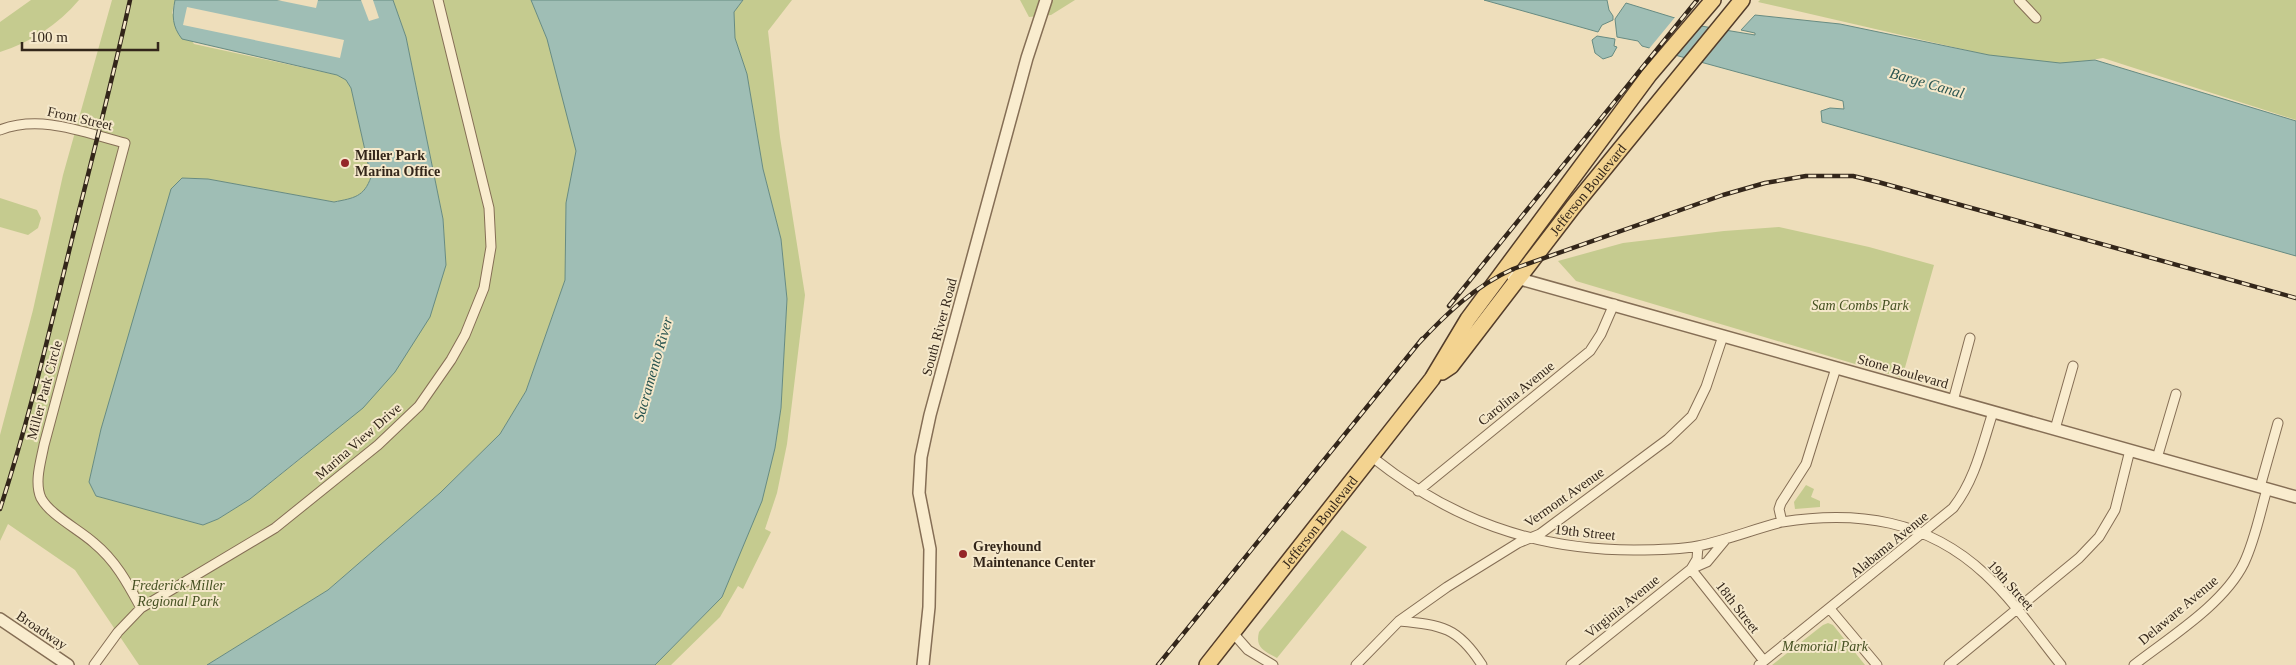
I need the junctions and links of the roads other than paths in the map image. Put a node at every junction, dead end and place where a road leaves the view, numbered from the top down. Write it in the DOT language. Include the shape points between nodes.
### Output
graph roads {
  1 [pos="438,0"];
  2 [pos="1713,0"];
  3 [pos="1742,0"];
  4 [pos="2019,0"];
  5 [pos="1045,1"];
  6 [pos="2036,18"];
  7 [pos="0,130"];
  8 [pos="125,143"];
  9 [pos="1502,274"];
  10 [pos="1518,278"];
  11 [pos="1614,304"];
  12 [pos="1723,336"];
  13 [pos="1970,338"];
  14 [pos="2073,366"];
  15 [pos="1836,368"];
  16 [pos="1432,379"];
  17 [pos="2176,394"];
  18 [pos="1953,401"];
  19 [pos="1993,412"];
  20 [pos="2278,423"];
  21 [pos="2055,430"];
  22 [pos="2130,450"];
  23 [pos="1372,457"];
  24 [pos="2157,458"];
  25 [pos="2264,488"];
  26 [pos="1418,491"];
  27 [pos="2296,497"];
  28 [pos="1782,522"];
  29 [pos="1923,534"];
  30 [pos="1529,538"];
  31 [pos="1726,539"];
  32 [pos="1698,546"];
  33 [pos="1691,569"];
  34 [pos="142,608"];
  35 [pos="1830,609"];
  36 [pos="2016,610"];
  37 [pos="0,619"];
  38 [pos="1399,621"];
  39 [pos="1233,633"];
  40 [pos="1761,663"];
  41 [pos="68,665"];
  42 [pos="94,665"];
  43 [pos="923,665"];
  44 [pos="1207,665"];
  45 [pos="1273,665"];
  46 [pos="1356,665"];
  47 [pos="1482,665"];
  48 [pos="1571,665"];
  49 [pos="1877,665"];
  50 [pos="1948,665"];
  51 [pos="2061,665"];
  52 [pos="2134,665"];
  1 -- 34 [label="street, Marina View Drive" via="492,228 484,288 465,335 424,399 378,445 259,539"];
  2 -- 9 [label="main road, Jefferson Boulevard" via="1650,75"];
  3 -- 10 [label="main road, Jefferson Boulevard"];
  4 -- 6 [label="street"];
  5 -- 43 [label="street, South River Road" via="1024,67 921,457 919,493 930,549"];
  7 -- 8 [label="street, Front Street" via="18,124 41,123"];
  8 -- 34 [label="street, Miller Park Circle" via="46,435 37,485 42,499 95,543 119,568"];
  9 -- 10 [label="street, Stone Boulevard"];
  9 -- 16 [label="main road, Jefferson Boulevard" via="1468,319"];
  10 -- 11 [label="street, Stone Boulevard"];
  10 -- 16 [label="main road, Jefferson Boulevard" via="1451,366"];
  11 -- 12 [label="street, Stone Boulevard"];
  11 -- 26 [label="street, Carolina Avenue" via="1590,351"];
  12 -- 15 [label="street, Stone Boulevard"];
  12 -- 30 [label="street, Vermont Avenue" via="1706,387 1692,416 1663,443 1540,534"];
  13 -- 18 [label="street"];
  14 -- 21 [label="street"];
  15 -- 18 [label="street, Stone Boulevard"];
  15 -- 28 [label="street" via="1806,464 1781,503"];
  16 -- 23 [label="main road, Jefferson Boulevard"];
  17 -- 24 [label="street"];
  18 -- 19 [label="street, Stone Boulevard"];
  19 -- 21 [label="street, Stone Boulevard"];
  19 -- 29 [label="street, Alabama Avenue" via="1969,485 1953,508"];
  20 -- 25 [label="street, Delaware Avenue"];
  21 -- 22 [label="street, Stone Boulevard"];
  22 -- 24 [label="street, Stone Boulevard"];
  22 -- 36 [label="street" via="2115,510 2099,537 2079,558"];
  23 -- 26 [label="street, 19th Street"];
  23 -- 39 [label="main road, Jefferson Boulevard"];
  24 -- 25 [label="street, Stone Boulevard"];
  25 -- 27 [label="street, Stone Boulevard"];
  25 -- 52 [label="street, Delaware Avenue" via="2250,549 2230,584 2212,603"];
  26 -- 30 [label="street, 19th Street" via="1466,516"];
  28 -- 29 [label="street, 19th Street" via="1818,517 1858,517"];
  28 -- 31 [label="street"];
  29 -- 35 [label="street, Alabama Avenue"];
  29 -- 36 [label="street, 19th Street" via="1974,564"];
  30 -- 32 [label="street, 19th Street" via="1578,547 1621,550"];
  30 -- 38 [label="street, Vermont Avenue" via="1447,587"];
  31 -- 32 [label="street"];
  31 -- 33 [label="street, Virginia Avenue" via="1707,562"];
  32 -- 33 [label="street" via="1697,559"];
  33 -- 40 [label="street, 18th Street"];
  33 -- 48 [label="street, Virginia Avenue"];
  34 -- 42 [label="street, Marina View Drive" via="118,632"];
  35 -- 40 [label="street, Alabama Avenue"];
  35 -- 49 [label="street"];
  36 -- 50 [label="street"];
  36 -- 51 [label="street, 19th Street"];
  37 -- 41 [label="street, Broadway"];
  38 -- 46 [label="street, Vermont Avenue"];
  38 -- 47 [label="street" via="1431,624 1448,630 1463,639"];
  39 -- 44 [label="main road, Jefferson Boulevard"];
  39 -- 45 [label="street" via="1248,650"];
}
